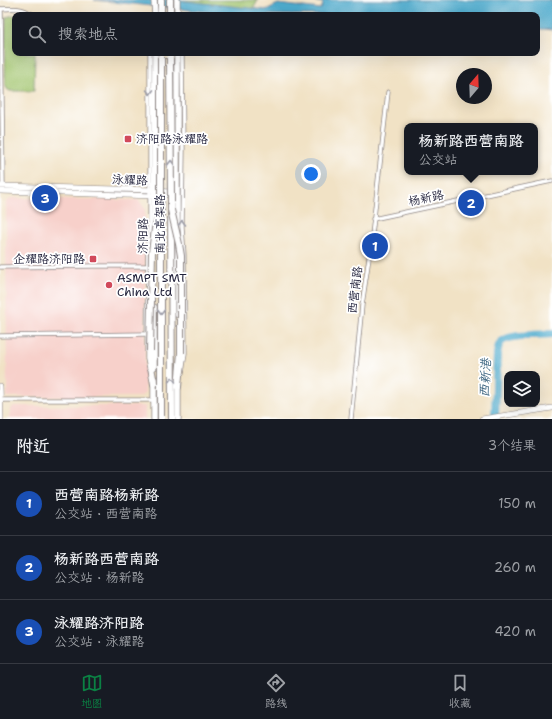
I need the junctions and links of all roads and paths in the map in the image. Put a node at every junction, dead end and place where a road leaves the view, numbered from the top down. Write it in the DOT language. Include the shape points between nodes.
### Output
graph roads {
  1 [pos="154,0"];
  2 [pos="161,0"];
  3 [pos="170,0"];
  4 [pos="177,0"];
  5 [pos="1,9"];
  6 [pos="30,12"];
  7 [pos="154,12"];
  8 [pos="161,12"];
  9 [pos="170,12"];
  10 [pos="177,12"];
  11 [pos="150,56"];
  12 [pos="155,56"];
  13 [pos="161,56"];
  14 [pos="170,56"];
  15 [pos="177,56"];
  16 [pos="182,56"];
  17 [pos="388,92"];
  18 [pos="552,181"];
  19 [pos="1,189"];
  20 [pos="153,191"];
  21 [pos="177,194"];
  22 [pos="161,210"];
  23 [pos="171,210"];
  24 [pos="374,219"];
  25 [pos="148,266"];
  26 [pos="0,267"];
  27 [pos="147,334"];
  28 [pos="0,336"];
  29 [pos="154,384"];
  30 [pos="0,386"];
  31 [pos="178,387"];
  32 [pos="0,400"];
  33 [pos="154,400"];
  34 [pos="552,408"];
  35 [pos="1,419"];
  36 [pos="154,419"];
  37 [pos="161,419"];
  38 [pos="172,419"];
  39 [pos="178,419"];
  40 [pos="351,419"];
  41 [pos="482,419"];
  1 -- 7 [label="main road"];
  2 -- 8 [label="highway"];
  3 -- 9 [label="highway"];
  4 -- 10 [label="main road"];
  5 -- 6 [label="street" via="12,7"];
  5 -- 19 [label="street"];
  11 -- 20 [label="street, one-way"];
  12 -- 20 [label="main road, 济阳路"];
  13 -- 22 [label="highway, 南北高架路, bridge"];
  23 -- 14 [label="highway, 南北高架路, one-way, bridge"];
  15 -- 21 [label="main road"];
  31 -- 16 [label="street, one-way" via="185,353"];
  17 -- 24 [label="street, 西营南路"];
  18 -- 24 [label="street, 杨新路"];
  19 -- 20 [label="street, 泳耀路"];
  20 -- 21 [label="street, 泳耀路"];
  20 -- 25 [label="street"];
  20 -- 29 [label="main road, 济阳路"];
  21 -- 31 [label="main road"];
  22 -- 29 [label="highway, bridge" via="152,252 150,351"];
  22 -- 37 [label="highway, 南北高架路, one-way, bridge"];
  23 -- 31 [label="highway, bridge" via="180,244 181,354"];
  38 -- 23 [label="highway, 南北高架路, one-way, bridge"];
  24 -- 40 [label="street, 西营南路" via="362,305"];
  25 -- 26 [label="street"];
  25 -- 27 [label="street"];
  27 -- 28 [label="street"];
  27 -- 29 [label="street" via="148,367"];
  29 -- 33 [label="main road, 济阳路"];
  30 -- 32 [label="street"];
  31 -- 39 [label="main road"];
  32 -- 33 [label="street"];
  32 -- 35 [label="street"];
  33 -- 36 [label="main road, 济阳路"];
  34 -- 41 [label="street"];
}
